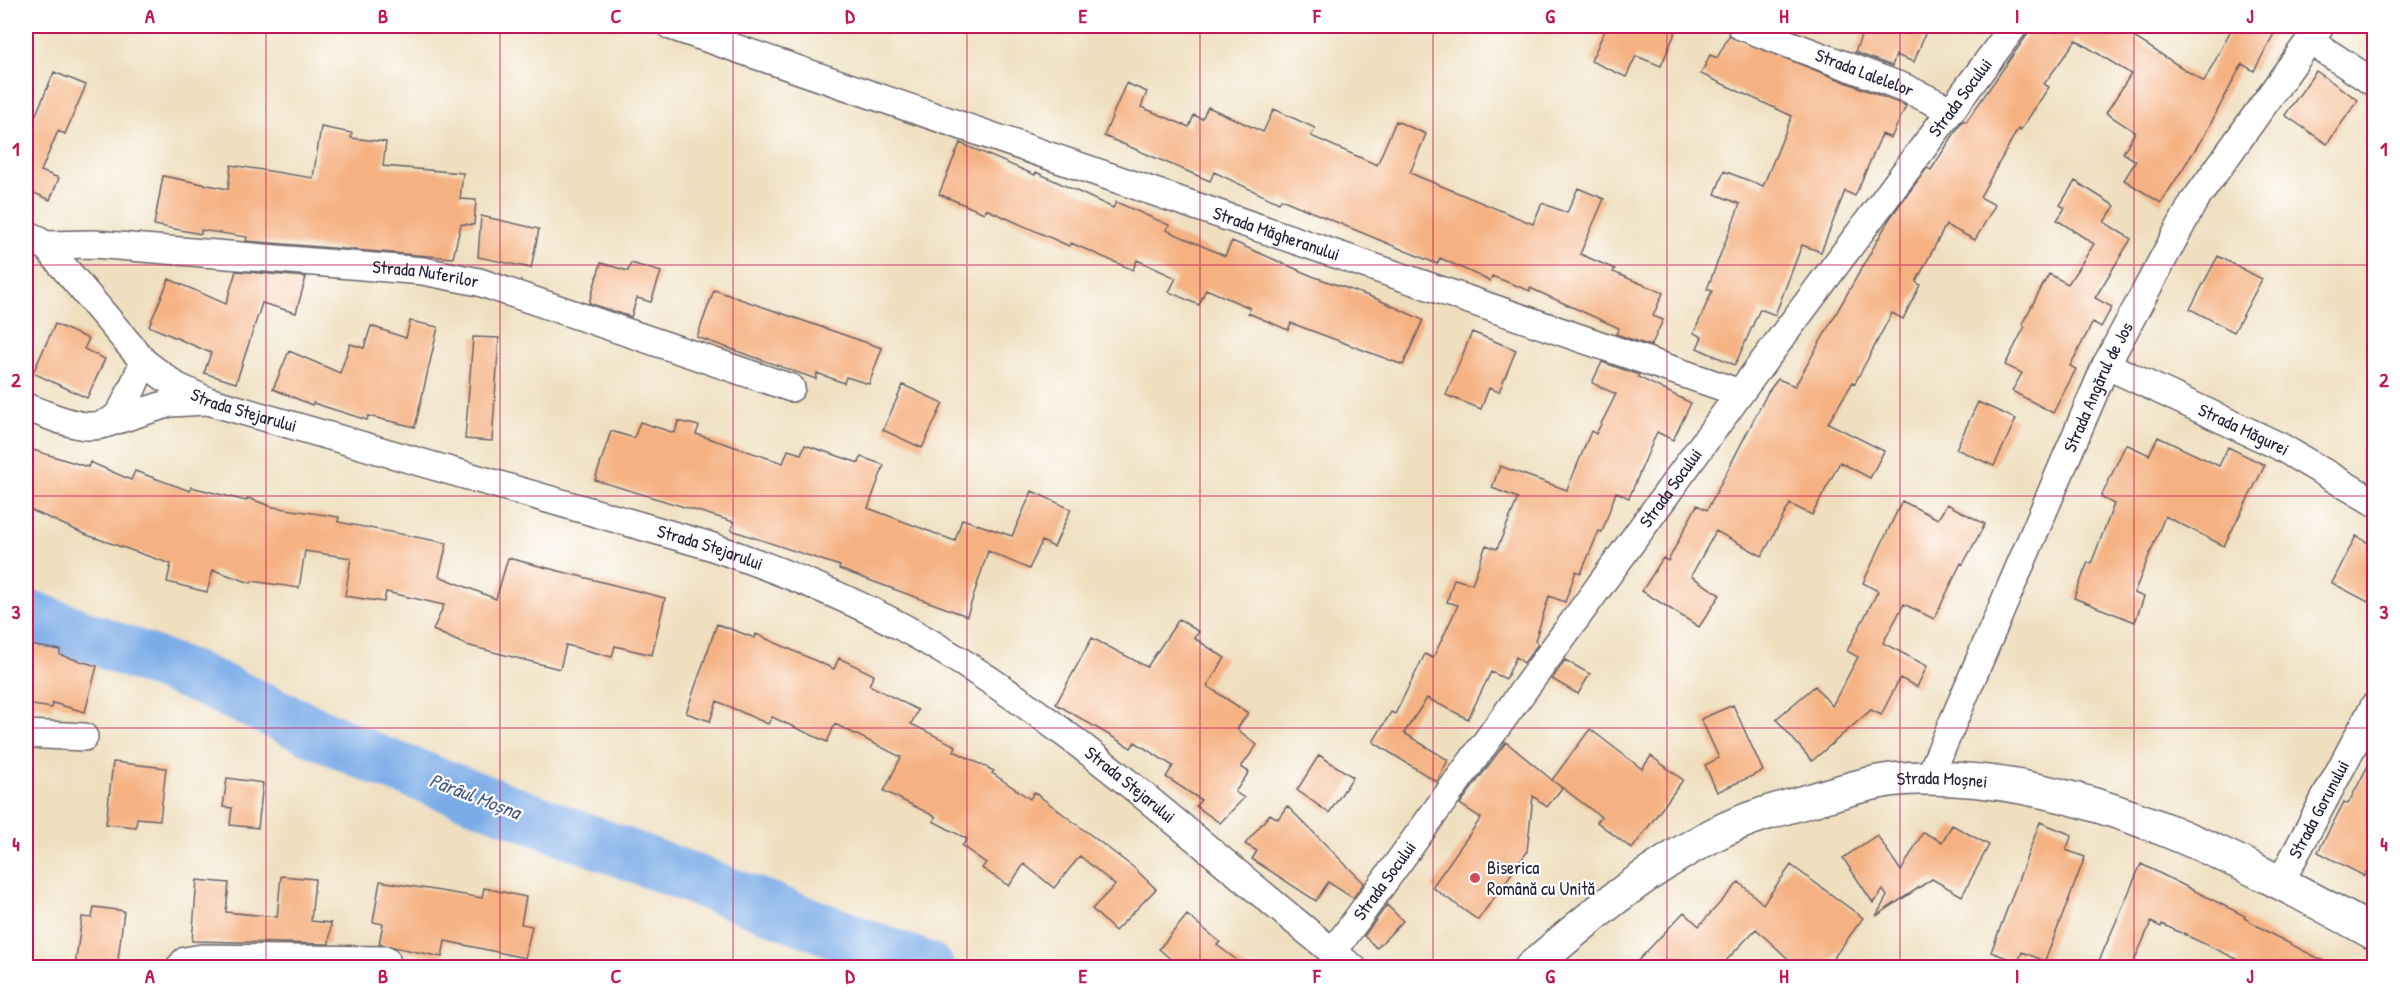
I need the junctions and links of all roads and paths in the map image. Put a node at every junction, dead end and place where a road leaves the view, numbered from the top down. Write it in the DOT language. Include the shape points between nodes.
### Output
graph roads {
  1 [pos="671,26"];
  2 [pos="1741,26"];
  3 [pos="2014,26"];
  4 [pos="2315,33"];
  5 [pos="2374,83"];
  6 [pos="1952,110"];
  7 [pos="35,239"];
  8 [pos="144,362"];
  9 [pos="2106,364"];
  10 [pos="791,388"];
  11 [pos="1740,393"];
  12 [pos="208,401"];
  13 [pos="26,407"];
  14 [pos="108,423"];
  15 [pos="2374,502"];
  16 [pos="2374,706"];
  17 [pos="26,734"];
  18 [pos="84,737"];
  19 [pos="1929,778"];
  20 [pos="2281,881"];
  21 [pos="2374,933"];
  22 [pos="386,960"];
  23 [pos="1343,960"];
  24 [pos="179,968"];
  25 [pos="1531,968"];
  1 -- 11 [label="street, Strada Măgheranului"];
  2 -- 6 [label="street, Strada Lalelelor"];
  3 -- 6 [label="street, Strada Socului"];
  4 -- 5 [label="street"];
  4 -- 9 [label="street, Strada Angărul de Jos" via="2193,203"];
  6 -- 11 [label="street, Strada Socului"];
  7 -- 8 [label="street, Strada Stejarului"];
  7 -- 10 [label="street, Strada Nuferilor" via="423,271 479,282"];
  8 -- 12 [label="street, Strada Stejarului" via="176,386"];
  8 -- 14 [label="street" via="120,412"];
  9 -- 15 [label="street, Strada Măgurei" via="2279,446"];
  9 -- 19 [label="street, Strada Angărul de Jos"];
  11 -- 23 [label="street, Strada Socului"];
  12 -- 14 [label="street" via="170,403"];
  12 -- 23 [label="street, Strada Stejarului" via="707,545 791,575 904,628 1019,699 1125,778"];
  13 -- 14 [label="street" via="79,424 95,427"];
  16 -- 20 [label="street, Strada Gorunului"];
  17 -- 18 [label="street"];
  19 -- 20 [label="main road, Strada Moșnei" via="2002,782 2085,802 2173,833"];
  19 -- 25 [label="main road, Strada Moșnei" via="1874,783 1770,812 1717,833 1666,862 1591,916"];
  20 -- 21 [label="main road, Strada Moșnei"];
  22 -- 24 [label="street" via="201,958 185,961"];
}
